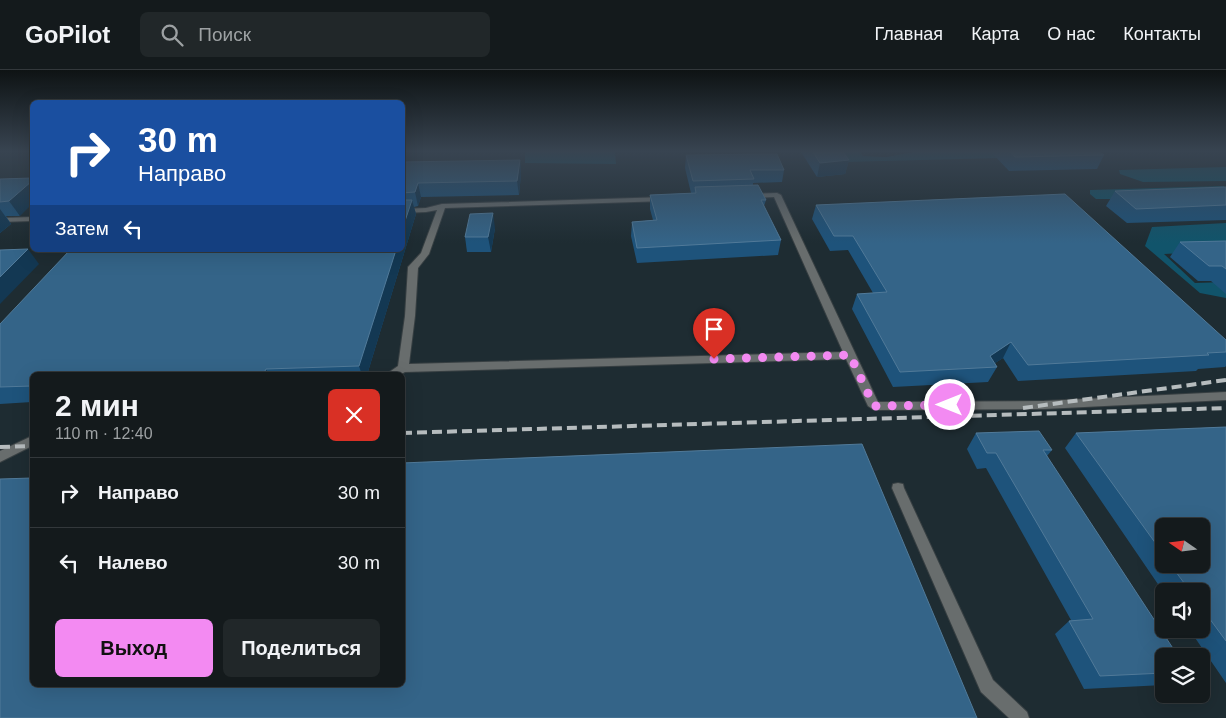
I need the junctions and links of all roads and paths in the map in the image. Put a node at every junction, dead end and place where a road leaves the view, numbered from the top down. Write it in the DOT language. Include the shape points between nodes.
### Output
graph roads {
  1 [pos="738,197"];
  2 [pos="678,198"];
  3 [pos="442,206"];
  4 [pos="405,211"];
  5 [pos="30,219"];
  6 [pos="0,220"];
  7 [pos="850,355"];
  8 [pos="403,368"];
  9 [pos="396,372"];
  10 [pos="1226,396"];
  11 [pos="30,442"];
  12 [pos="0,457"];
  13 [pos="898,488"];
  14 [pos="1021,718"];
  1 -- 7 [label="lane" via="777,195"];
  2 -- 3 [label="lane"];
  3 -- 4 [label="lane"];
  3 -- 8 [label="lane" via="425,254 413,267"];
  5 -- 6 [label="lane"];
  7 -- 8 [label="lane"];
  7 -- 10 [label="lane" via="874,406 1044,405"];
  8 -- 9 [label="lane"];
  11 -- 12 [label="lane"];
  13 -- 14 [label="lane" via="987,686"];
}
